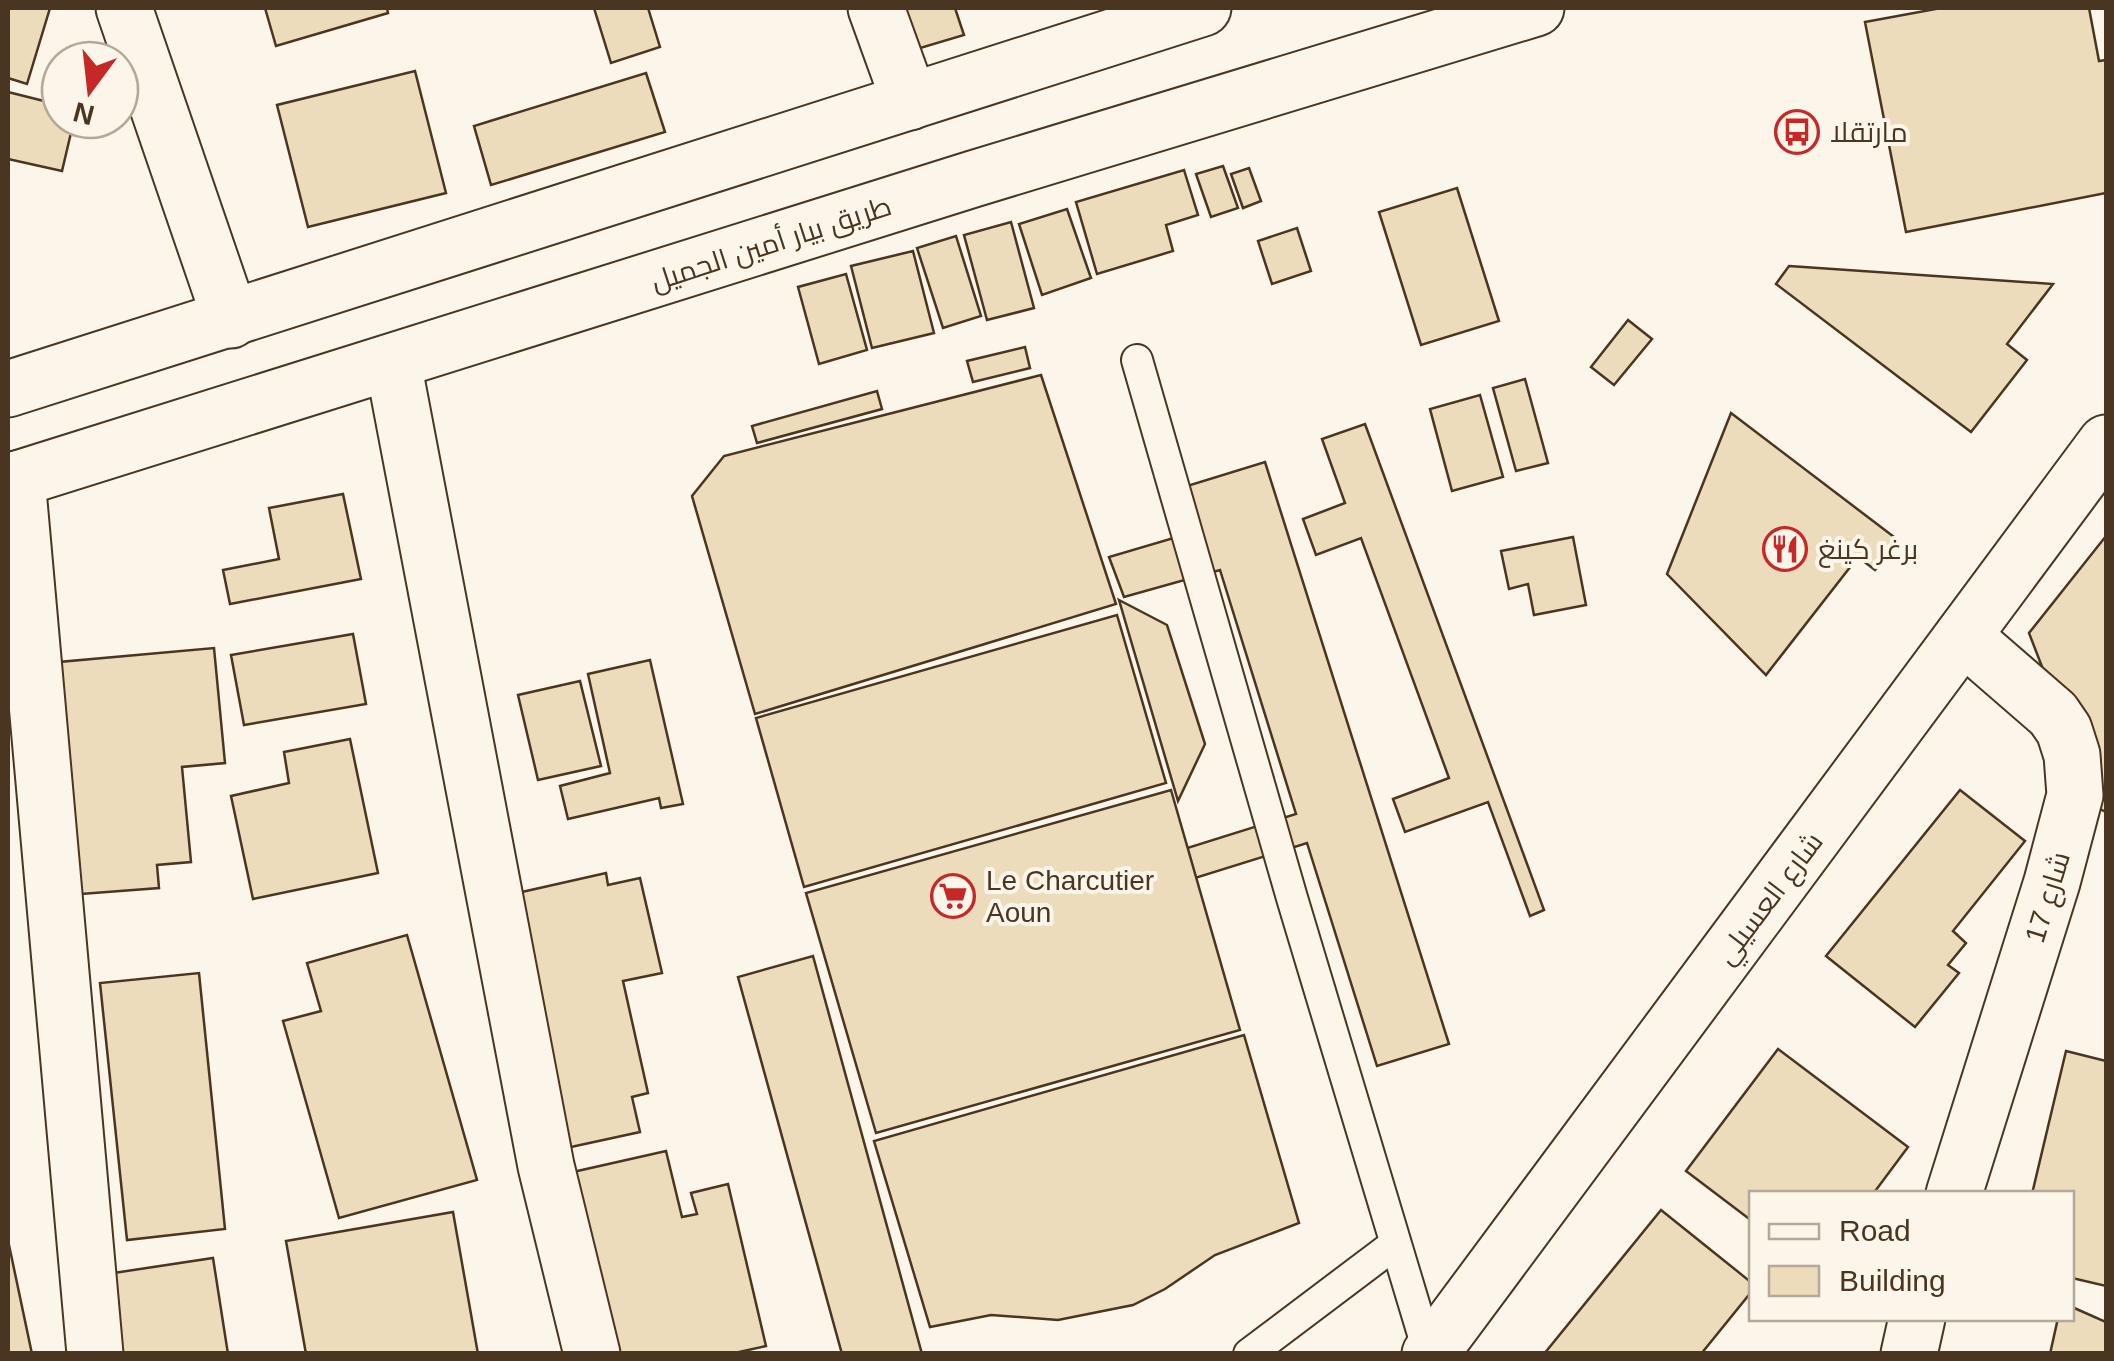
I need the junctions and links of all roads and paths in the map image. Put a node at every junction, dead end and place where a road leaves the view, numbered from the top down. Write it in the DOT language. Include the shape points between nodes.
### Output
graph roads {
  1 [pos="124,8"];
  2 [pos="876,8"];
  3 [pos="1203,8"];
  4 [pos="1536,8"];
  5 [pos="910,102"];
  6 [pos="231,320"];
  7 [pos="1137,360"];
  8 [pos="393,363"];
  9 [pos="8,389"];
  10 [pos="2106,443"];
  11 [pos="12,480"];
  12 [pos="1963,636"];
  13 [pos="1955,1191"];
  14 [pos="1395,1244"];
  15 [pos="1916,1321"];
  16 [pos="95,1354"];
  17 [pos="592,1354"];
  18 [pos="1249,1354"];
  19 [pos="1430,1354"];
  20 [pos="1909,1354"];
  1 -- 6 [label="street"];
  2 -- 5 [label="street"];
  3 -- 5 [label="street"];
  4 -- 8 [label="street, طريق بيار أمين الجميل"];
  5 -- 6 [label="street"];
  6 -- 9 [label="street"];
  7 -- 14 [label="lane"];
  8 -- 11 [label="street, طريق بيار أمين الجميل"];
  8 -- 17 [label="street" via="542,1146"];
  10 -- 12 [label="street, شارع العسيلي"];
  11 -- 16 [label="street"];
  12 -- 13 [label="street, شارع 17" via="2053,714 2072,755 2076,795"];
  12 -- 19 [label="street, شارع العسيلي"];
  14 -- 18 [label="lane"];
  14 -- 19 [label="lane"];
  15 -- 20 [label="street"];
}
